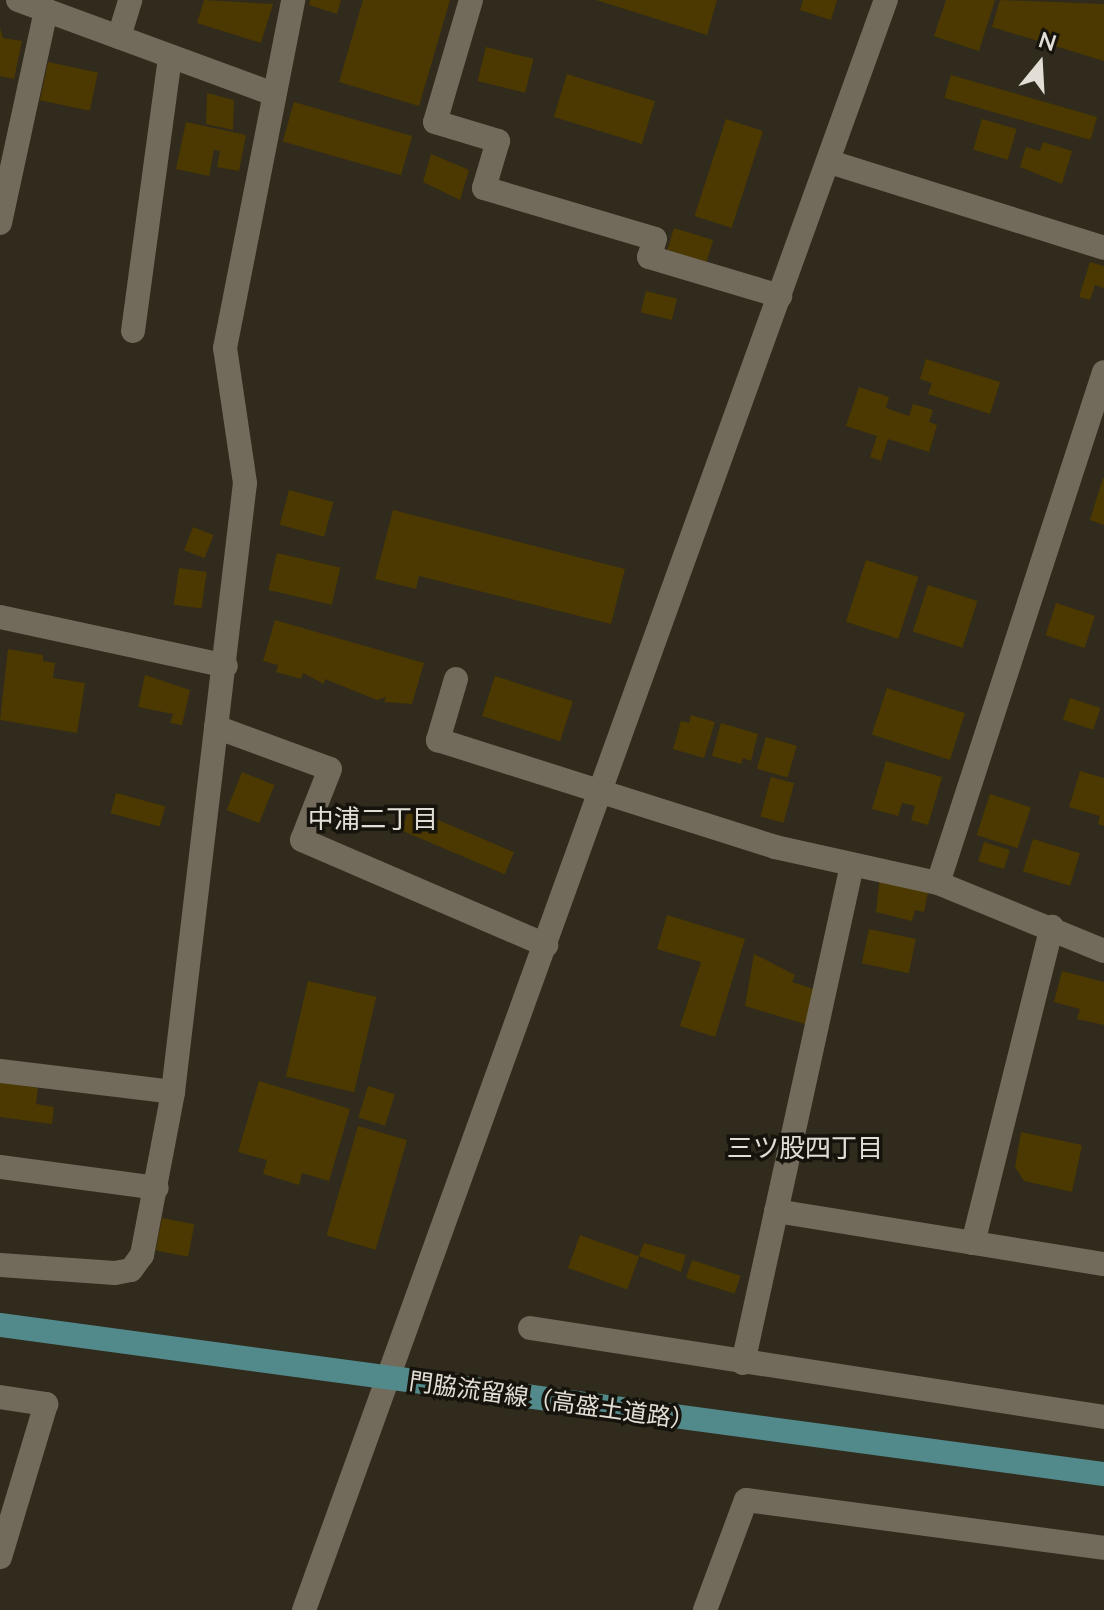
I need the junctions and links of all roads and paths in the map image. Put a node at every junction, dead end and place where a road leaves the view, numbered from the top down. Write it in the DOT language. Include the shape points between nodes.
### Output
graph roads {
  1 [pos="18,0"];
  2 [pos="130,0"];
  3 [pos="293,0"];
  4 [pos="471,0"];
  5 [pos="886,0"];
  6 [pos="46,10"];
  7 [pos="119,37"];
  8 [pos="170,56"];
  9 [pos="271,93"];
  10 [pos="830,162"];
  11 [pos="0,223"];
  12 [pos="1104,248"];
  13 [pos="780,296"];
  14 [pos="133,331"];
  15 [pos="1104,372"];
  16 [pos="0,617"];
  17 [pos="226,666"];
  18 [pos="456,679"];
  19 [pos="216,727"];
  20 [pos="597,794"];
  21 [pos="852,865"];
  22 [pos="938,883"];
  23 [pos="1052,927"];
  24 [pos="546,945"];
  25 [pos="1104,951"];
  26 [pos="0,1071"];
  27 [pos="173,1092"];
  28 [pos="0,1167"];
  29 [pos="157,1188"];
  30 [pos="776,1211"];
  31 [pos="973,1243"];
  32 [pos="1104,1264"];
  33 [pos="0,1265"];
  34 [pos="0,1325"];
  35 [pos="530,1328"];
  36 [pos="743,1363"];
  37 [pos="390,1378"];
  38 [pos="0,1397"];
  39 [pos="1104,1417"];
  40 [pos="1104,1474"];
  41 [pos="1104,1548"];
  42 [pos="0,1557"];
  43 [pos="304,1610"];
  44 [pos="705,1610"];
  1 -- 6 [label="street"];
  2 -- 7 [label="street"];
  3 -- 9 [label="street"];
  4 -- 13 [label="street" via="435,122 498,141 484,188 655,239 649,257"];
  5 -- 10 [label="street"];
  6 -- 7 [label="street"];
  6 -- 11 [label="street"];
  7 -- 8 [label="street"];
  8 -- 9 [label="street"];
  8 -- 14 [label="street"];
  9 -- 17 [label="street" via="225,348 245,483"];
  10 -- 12 [label="street"];
  10 -- 13 [label="street"];
  13 -- 20 [label="street"];
  15 -- 22 [label="street"];
  16 -- 17 [label="street"];
  17 -- 19 [label="street"];
  18 -- 20 [label="street" via="438,740"];
  19 -- 24 [label="street" via="330,769 302,840"];
  19 -- 27 [label="street"];
  20 -- 21 [label="street"];
  20 -- 24 [label="street"];
  21 -- 22 [label="street"];
  21 -- 30 [label="street"];
  22 -- 23 [label="street"];
  23 -- 25 [label="street"];
  23 -- 31 [label="street"];
  24 -- 37 [label="street"];
  26 -- 27 [label="street"];
  27 -- 29 [label="street"];
  28 -- 29 [label="street"];
  29 -- 33 [label="street" via="142,1255 131,1270"];
  30 -- 31 [label="street"];
  30 -- 36 [label="street"];
  31 -- 32 [label="street"];
  34 -- 37 [label="main road, 門脇流留線（高盛土道路）"];
  35 -- 36 [label="street"];
  36 -- 39 [label="street"];
  37 -- 40 [label="main road, 門脇流留線（高盛土道路）"];
  37 -- 43 [label="street"];
  38 -- 42 [label="street" via="46,1404"];
  41 -- 44 [label="street" via="746,1500"];
}
